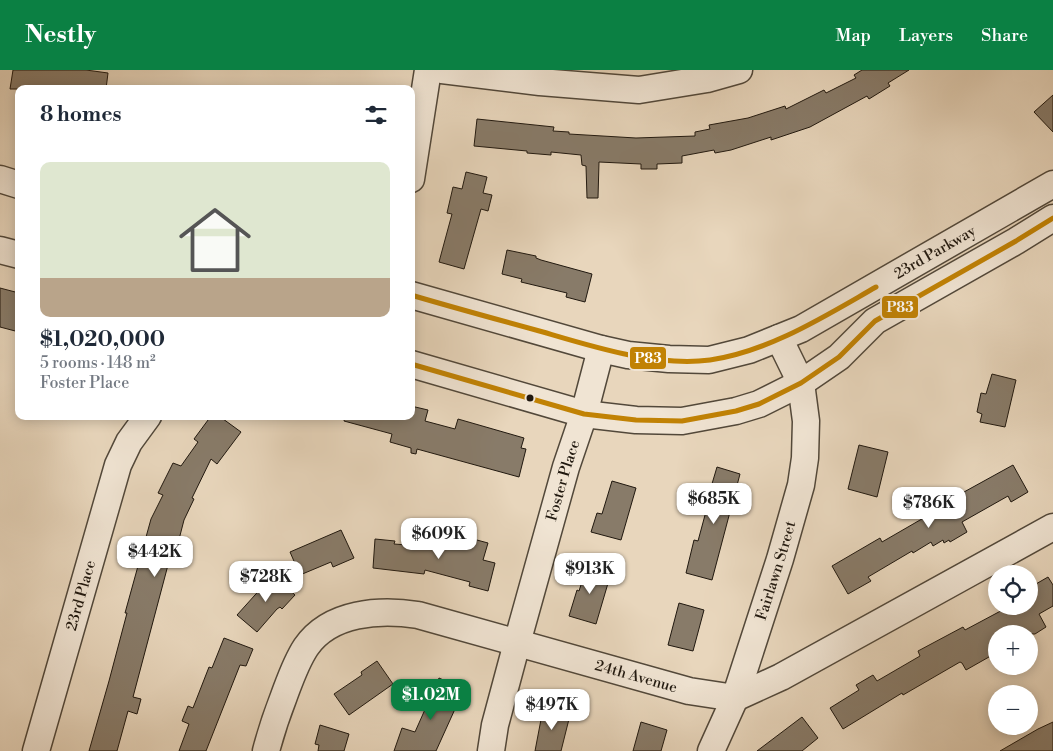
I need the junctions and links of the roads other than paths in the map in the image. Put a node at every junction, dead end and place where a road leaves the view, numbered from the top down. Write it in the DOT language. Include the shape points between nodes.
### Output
graph roads {
  1 [pos="428,70"];
  2 [pos="442,70"];
  3 [pos="740,70"];
  4 [pos="713,73"];
  5 [pos="415,153"];
  6 [pos="0,179"];
  7 [pos="15,184"];
  8 [pos="1053,184"];
  9 [pos="1053,218"];
  10 [pos="0,250"];
  11 [pos="15,254"];
  12 [pos="415,296"];
  13 [pos="780,338"];
  14 [pos="601,349"];
  15 [pos="415,365"];
  16 [pos="802,383"];
  17 [pos="584,414"];
  18 [pos="145,420"];
  19 [pos="1053,527"];
  20 [pos="517,643"];
  21 [pos="734,698"];
  22 [pos="36,751"];
  23 [pos="266,751"];
  24 [pos="491,751"];
  25 [pos="711,751"];
  1 -- 5 [label="street"];
  2 -- 4 [label="street" via="639,90"];
  3 -- 4 [label="street"];
  6 -- 7 [label="street"];
  8 -- 13 [label="street, 23rd Parkway" via="821,318"];
  9 -- 16 [label="street, 23rd Parkway" via="875,321 839,357"];
  10 -- 11 [label="street"];
  12 -- 14 [label="street, 23rd Parkway"];
  13 -- 14 [label="street, 23rd Parkway" via="709,360 628,355"];
  13 -- 16 [label="street"];
  14 -- 17 [label="street, Foster Place"];
  15 -- 17 [label="street, 23rd Parkway"];
  16 -- 17 [label="street, 23rd Parkway" via="759,404 697,419 636,420"];
  16 -- 21 [label="street, Fairlawn Street" via="806,421 801,485"];
  17 -- 20 [label="street, Foster Place"];
  18 -- 22 [label="street, 23rd Place" via="129,442 118,466"];
  19 -- 21 [label="street" via="781,677"];
  20 -- 21 [label="street, 24th Avenue" via="689,690"];
  20 -- 23 [label="street, 24th Avenue" via="404,613 372,613 346,619 318,634 302,653"];
  20 -- 24 [label="street, Foster Place"];
  21 -- 25 [label="street, Fairlawn Street"];
}
